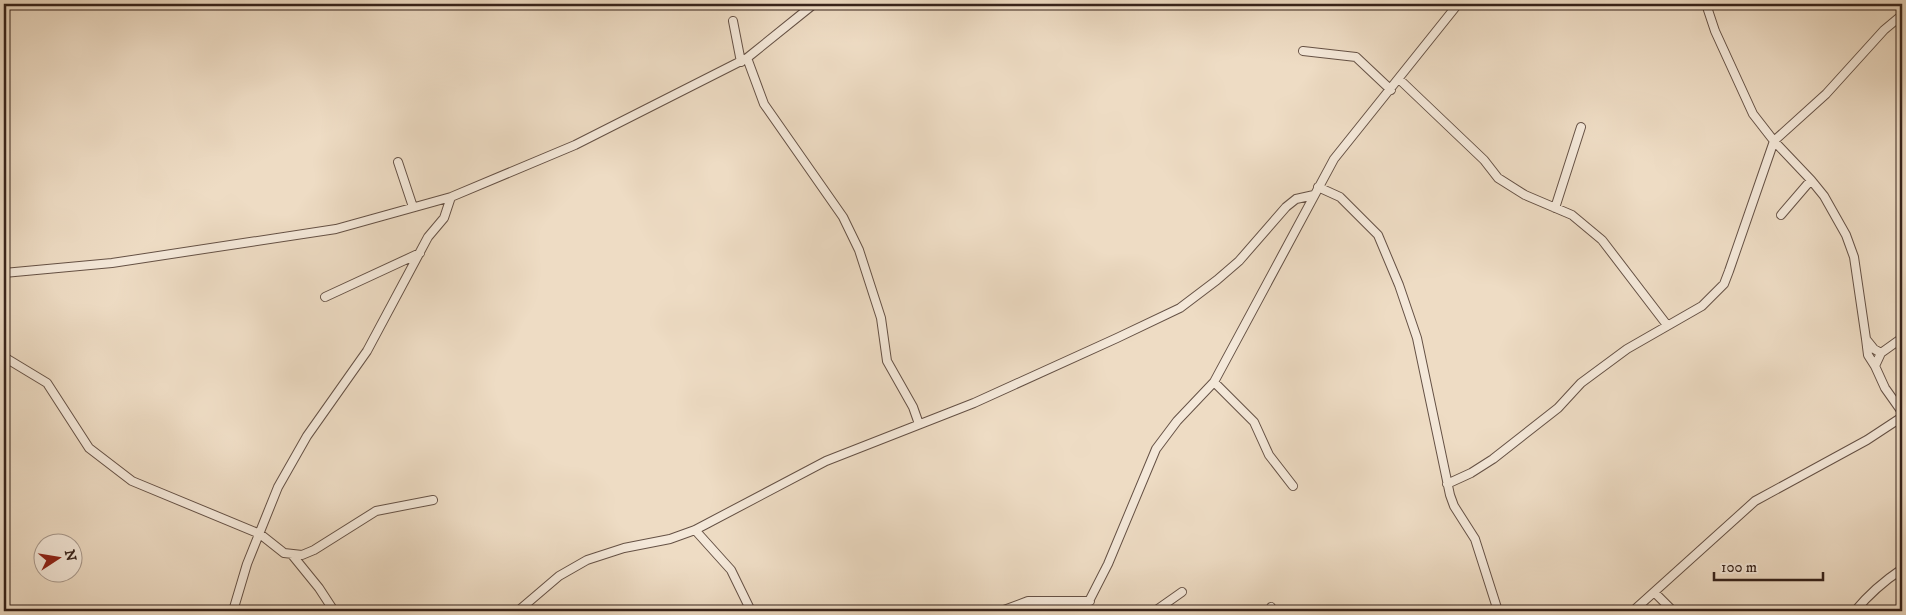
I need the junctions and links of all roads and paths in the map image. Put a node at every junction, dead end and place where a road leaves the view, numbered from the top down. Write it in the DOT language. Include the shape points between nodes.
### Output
graph roads {
  1 [pos="814,4"];
  2 [pos="1458,4"];
  3 [pos="1706,4"];
  4 [pos="1902,15"];
  5 [pos="733,21"];
  6 [pos="1303,51"];
  7 [pos="744,60"];
  8 [pos="1399,79"];
  9 [pos="1391,90"];
  10 [pos="1581,127"];
  11 [pos="1774,142"];
  12 [pos="398,162"];
  13 [pos="1811,180"];
  14 [pos="1318,187"];
  15 [pos="1314,195"];
  16 [pos="451,196"];
  17 [pos="413,207"];
  18 [pos="1555,208"];
  19 [pos="1781,215"];
  20 [pos="420,253"];
  21 [pos="4,273"];
  22 [pos="325,296"];
  23 [pos="1667,325"];
  24 [pos="1902,338"];
  25 [pos="1866,339"];
  26 [pos="1881,353"];
  27 [pos="4,357"];
  28 [pos="1875,366"];
  29 [pos="1214,382"];
  30 [pos="1902,412"];
  31 [pos="1902,417"];
  32 [pos="919,424"];
  33 [pos="1447,484"];
  34 [pos="1293,486"];
  35 [pos="433,500"];
  36 [pos="696,530"];
  37 [pos="260,534"];
  38 [pos="293,556"];
  39 [pos="1902,569"];
  40 [pos="1182,592"];
  41 [pos="1655,593"];
  42 [pos="1090,601"];
  43 [pos="1004,610"];
  44 [pos="233,611"];
  45 [pos="334,611"];
  46 [pos="518,611"];
  47 [pos="751,611"];
  48 [pos="1084,611"];
  49 [pos="1155,611"];
  50 [pos="1498,611"];
  51 [pos="1633,611"];
  52 [pos="1673,611"];
  53 [pos="1855,611"];
  1 -- 7 [label="street"];
  2 -- 8 [label="street"];
  3 -- 11 [label="street" via="1753,114"];
  4 -- 11 [label="street" via="1884,30 1826,94"];
  5 -- 7 [label="street"];
  6 -- 9 [label="street" via="1356,57"];
  7 -- 16 [label="street" via="575,145"];
  7 -- 32 [label="street" via="764,104 842,217 860,250 881,318 887,361"];
  8 -- 9 [label="street"];
  8 -- 18 [label="street" via="1484,160 1498,178"];
  9 -- 14 [label="street" via="1334,159"];
  10 -- 18 [label="street"];
  11 -- 13 [label="street"];
  11 -- 23 [label="street" via="1724,284 1702,306"];
  12 -- 17 [label="street"];
  13 -- 19 [label="street"];
  13 -- 25 [label="street" via="1839,220 1851,249"];
  14 -- 15 [label="street"];
  14 -- 33 [label="street" via="1340,197 1378,235 1400,284 1417,338"];
  15 -- 29 [label="street"];
  15 -- 32 [label="street" via="1296,199 1286,206 1238,261 1180,308 974,403"];
  16 -- 17 [label="street"];
  16 -- 20 [label="street" via="444,218"];
  17 -- 21 [label="street" via="336,229 112,263"];
  18 -- 23 [label="street" via="1572,215 1602,240"];
  20 -- 22 [label="street"];
  20 -- 37 [label="street" via="366,351 290,464"];
  23 -- 33 [label="street" via="1627,349 1581,384 1558,408 1492,459"];
  24 -- 26 [label="street"];
  25 -- 26 [label="street"];
  25 -- 28 [label="street" via="1868,355"];
  26 -- 28 [label="street"];
  27 -- 37 [label="street" via="47,382 90,448 132,481"];
  28 -- 30 [label="street" via="1885,388"];
  29 -- 34 [label="street" via="1254,422 1269,455"];
  29 -- 42 [label="street" via="1156,449"];
  31 -- 41 [label="street" via="1755,502"];
  32 -- 36 [label="street" via="826,461"];
  33 -- 50 [label="street" via="1454,506 1475,539"];
  35 -- 38 [label="street" via="376,511 314,550"];
  36 -- 46 [label="street" via="580,563 558,576"];
  36 -- 47 [label="street" via="731,570"];
  37 -- 38 [label="street"];
  37 -- 44 [label="street"];
  38 -- 45 [label="street"];
  39 -- 53 [label="street" via="1867,596"];
  40 -- 49 [label="street"];
  41 -- 51 [label="street"];
  41 -- 52 [label="street"];
  42 -- 43 [label="street" via="1028,601"];
  42 -- 48 [label="street"];
}
